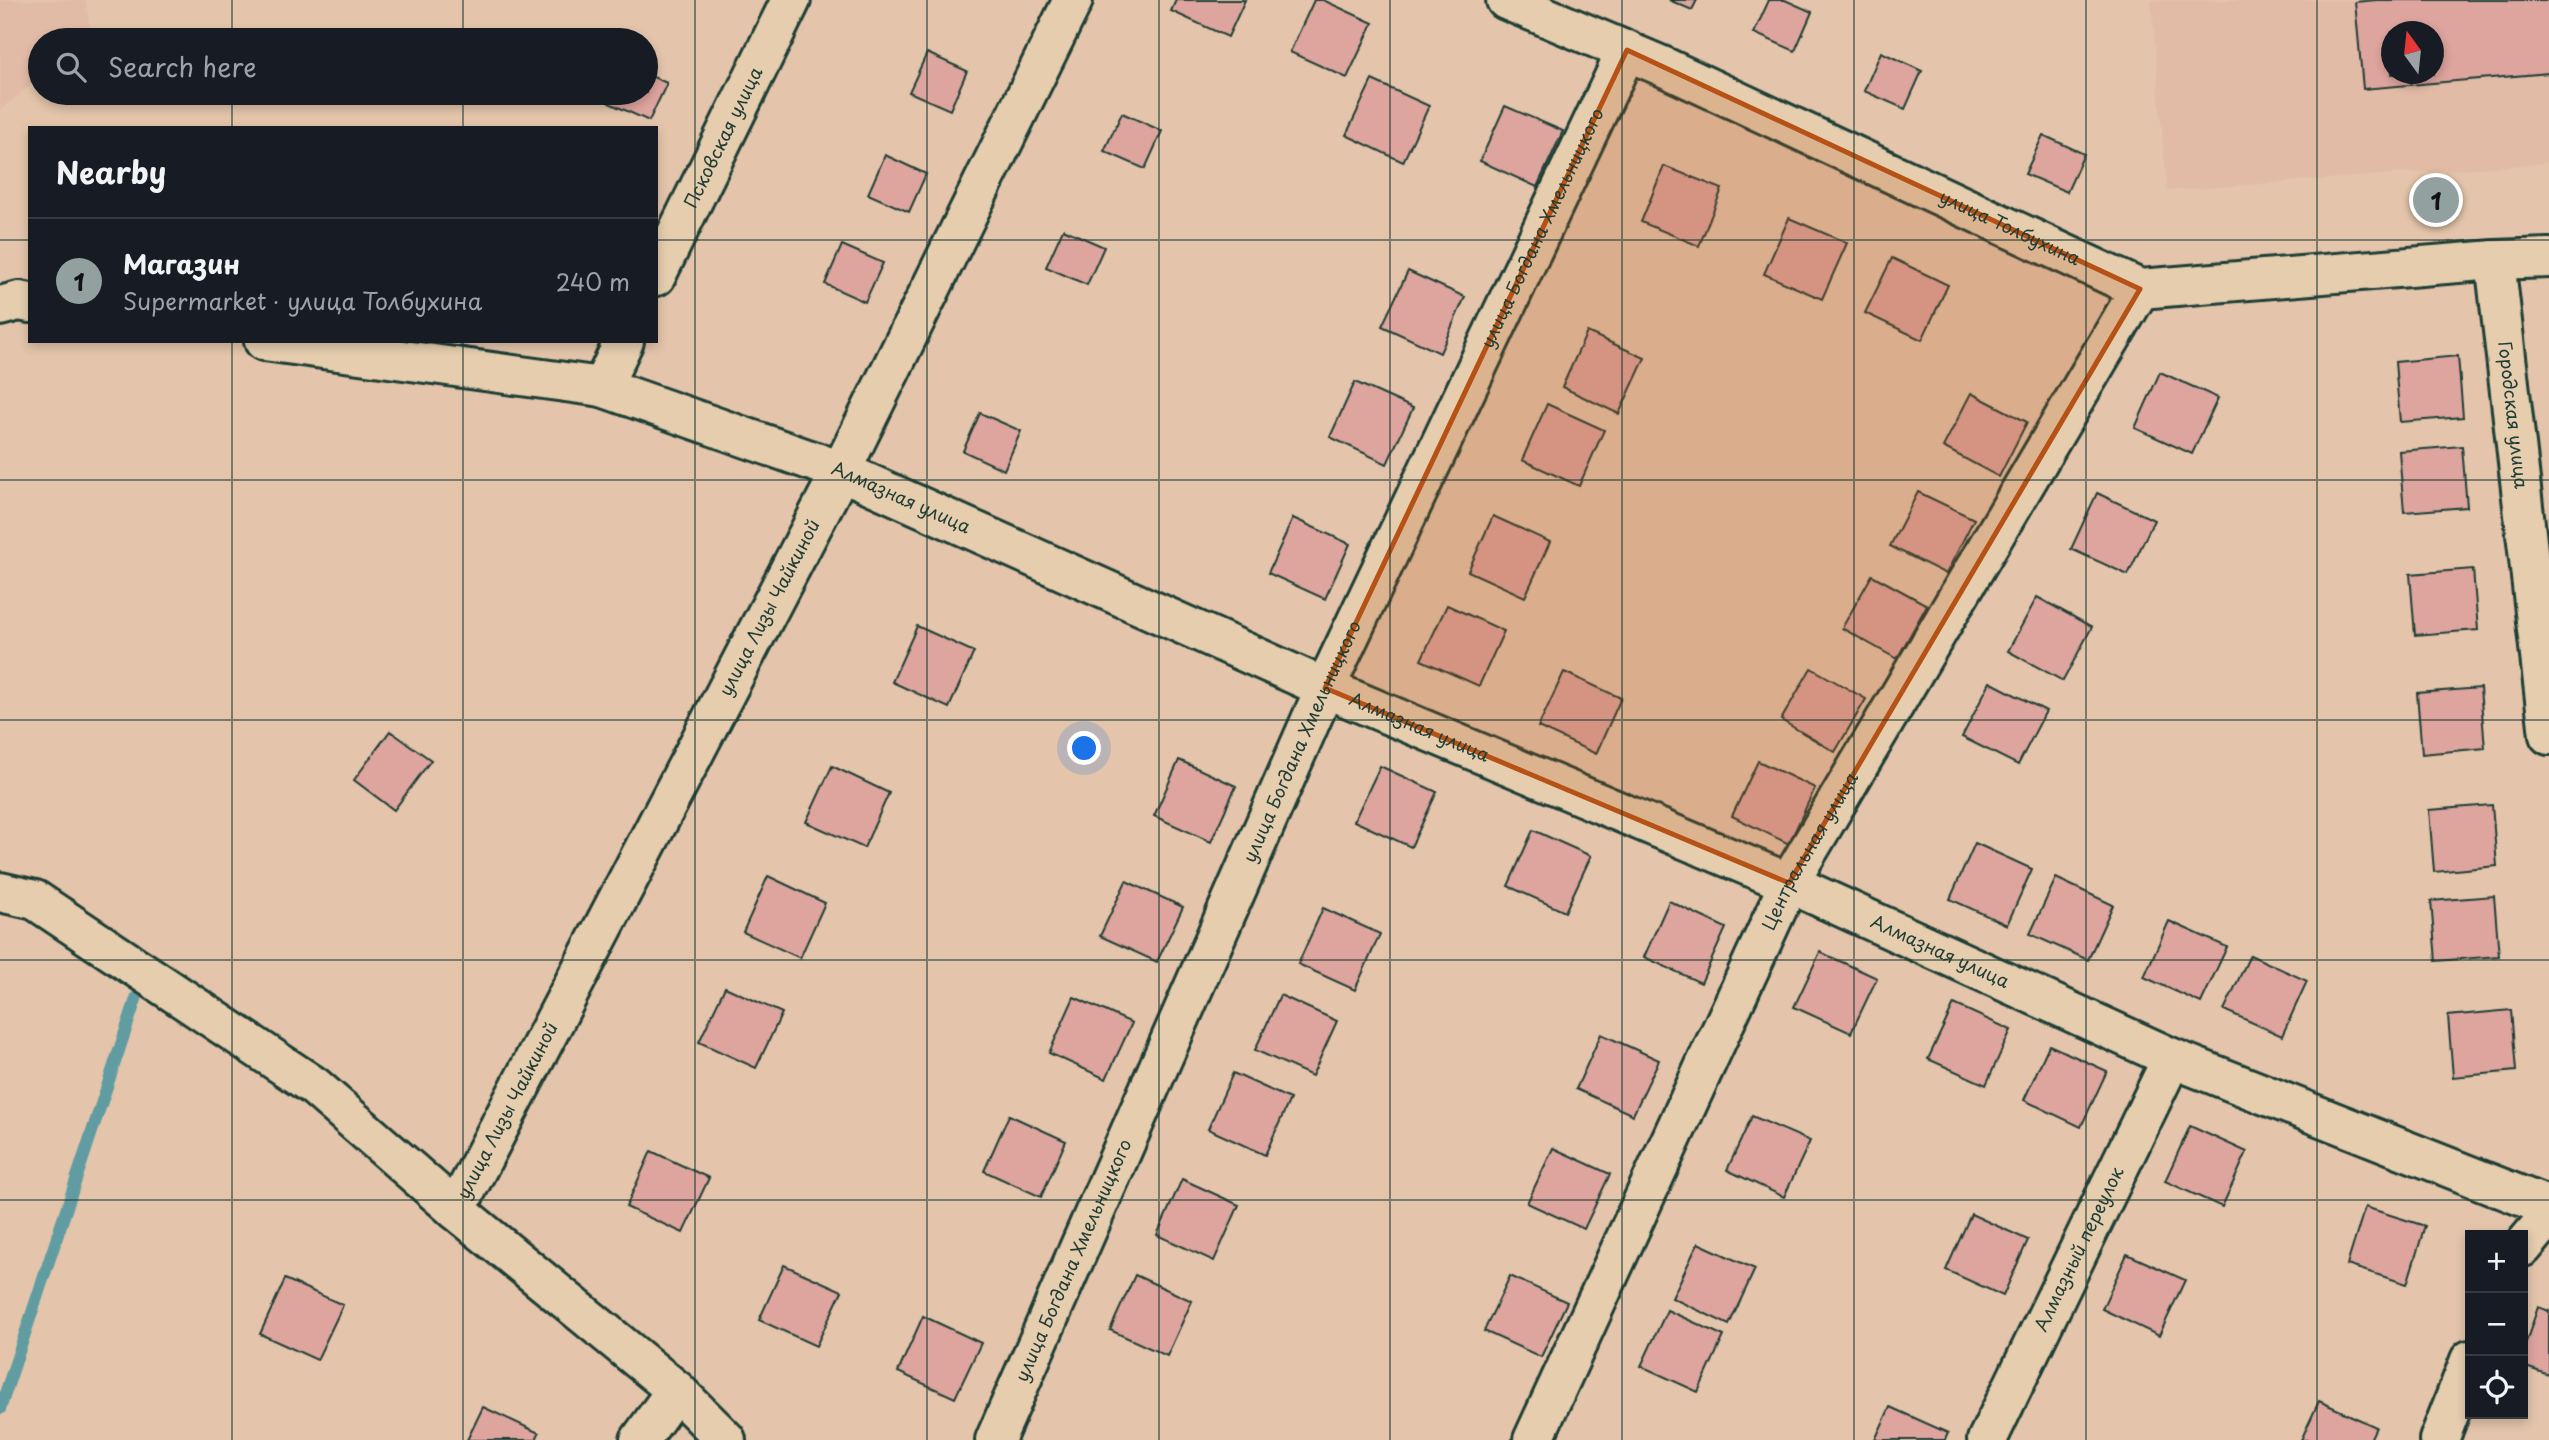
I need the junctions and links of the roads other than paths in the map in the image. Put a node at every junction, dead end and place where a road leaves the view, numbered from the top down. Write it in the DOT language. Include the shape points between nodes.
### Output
graph roads {
  1 [pos="791,0"];
  2 [pos="1073,0"];
  3 [pos="1506,0"];
  4 [pos="1627,50"];
  5 [pos="2549,258"];
  6 [pos="2494,260"];
  7 [pos="658,272"];
  8 [pos="2140,289"];
  9 [pos="28,303"];
  10 [pos="0,306"];
  11 [pos="279,343"];
  12 [pos="623,343"];
  13 [pos="602,387"];
  14 [pos="841,471"];
  15 [pos="1325,688"];
  16 [pos="2549,735"];
  17 [pos="1790,883"];
  18 [pos="0,892"];
  19 [pos="2172,1058"];
  20 [pos="456,1210"];
  21 [pos="2541,1227"];
  22 [pos="2465,1373"];
  23 [pos="676,1390"];
  24 [pos="640,1440"];
  25 [pos="726,1440"];
  26 [pos="995,1440"];
  27 [pos="1533,1440"];
  28 [pos="1987,1440"];
  29 [pos="2439,1440"];
  1 -- 7 [label="street, Псковская улица"];
  2 -- 14 [label="street, улица Лизы Чайкиной"];
  3 -- 4 [label="street, улица Толбухина"];
  4 -- 8 [label="street, улица Толбухина"];
  4 -- 15 [label="street, улица Богдана Хмельницкого"];
  5 -- 6 [label="street, улица Толбухина"];
  6 -- 8 [label="street, улица Толбухина"];
  6 -- 16 [label="street, Городская улица"];
  8 -- 17 [label="street, Центральная улица"];
  9 -- 10 [label="street"];
  11 -- 13 [label="street, Алмазная улица"];
  12 -- 13 [label="street"];
  13 -- 14 [label="street, Алмазная улица"];
  14 -- 15 [label="street, Алмазная улица"];
  14 -- 20 [label="street, улица Лизы Чайкиной"];
  15 -- 17 [label="street, Алмазная улица"];
  15 -- 26 [label="street, улица Богдана Хмельницкого"];
  17 -- 19 [label="street, Алмазная улица"];
  17 -- 27 [label="street, Центральная улица"];
  18 -- 20 [label="street" via="35,900 314,1086"];
  19 -- 21 [label="street, Алмазная улица"];
  19 -- 28 [label="street, Алмазный переулок"];
  20 -- 23 [label="street"];
  22 -- 29 [label="street"];
  23 -- 24 [label="street"];
  23 -- 25 [label="street"];
}
